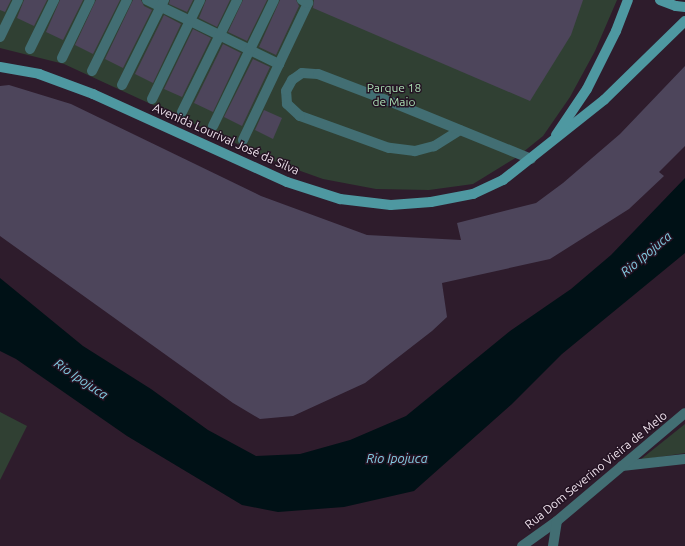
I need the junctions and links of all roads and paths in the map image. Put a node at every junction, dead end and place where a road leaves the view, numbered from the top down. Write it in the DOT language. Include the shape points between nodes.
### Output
graph roads {
  1 [pos="18,0"];
  2 [pos="54,0"];
  3 [pos="90,0"];
  4 [pos="127,0"];
  5 [pos="147,0"];
  6 [pos="200,0"];
  7 [pos="237,0"];
  8 [pos="274,0"];
  9 [pos="302,0"];
  10 [pos="628,0"];
  11 [pos="660,0"];
  12 [pos="162,3"];
  13 [pos="685,6"];
  14 [pos="190,21"];
  15 [pos="685,21"];
  16 [pos="220,35"];
  17 [pos="0,37"];
  18 [pos="30,49"];
  19 [pos="250,50"];
  20 [pos="62,58"];
  21 [pos="279,64"];
  22 [pos="0,67"];
  23 [pos="92,71"];
  24 [pos="122,85"];
  25 [pos="152,99"];
  26 [pos="182,112"];
  27 [pos="213,126"];
  28 [pos="460,130"];
  29 [pos="243,140"];
  30 [pos="550,144"];
  31 [pos="531,159"];
  32 [pos="685,413"];
  33 [pos="685,459"];
  34 [pos="622,466"];
  35 [pos="557,521"];
  36 [pos="522,546"];
  37 [pos="553,546"];
  1 -- 17 [label="street"];
  2 -- 18 [label="street"];
  3 -- 20 [label="street"];
  4 -- 23 [label="street"];
  5 -- 12 [label="street"];
  6 -- 14 [label="street"];
  7 -- 16 [label="street"];
  8 -- 19 [label="street"];
  9 -- 21 [label="street" via="308,3"];
  10 -- 30 [label="street" via="616,31 587,89"];
  11 -- 13 [label="street" via="676,6"];
  12 -- 14 [label="street"];
  12 -- 24 [label="street"];
  14 -- 16 [label="street"];
  14 -- 25 [label="street"];
  15 -- 30 [label="street, Avenida Lourival José da Silva" via="604,100"];
  16 -- 19 [label="street"];
  16 -- 26 [label="street"];
  19 -- 21 [label="street"];
  19 -- 27 [label="street"];
  21 -- 29 [label="street"];
  22 -- 31 [label="street, Avenida Lourival José da Silva" via="39,74 93,94 287,182 340,199 391,205 431,202 473,194 504,180"];
  28 -- 28 [label="street" via="318,74 302,73 292,80 286,91 287,104 300,116 389,148 415,151 434,146"];
  28 -- 31 [label="street"];
  30 -- 31 [label="street, Avenida Lourival José da Silva"];
  32 -- 34 [label="street, Rua Dom Severino Vieira de Melo"];
  33 -- 34 [label="street"];
  34 -- 35 [label="street, Rua Dom Severino Vieira de Melo"];
  35 -- 36 [label="street, Rua Dom Severino Vieira de Melo"];
  35 -- 37 [label="street"];
}
